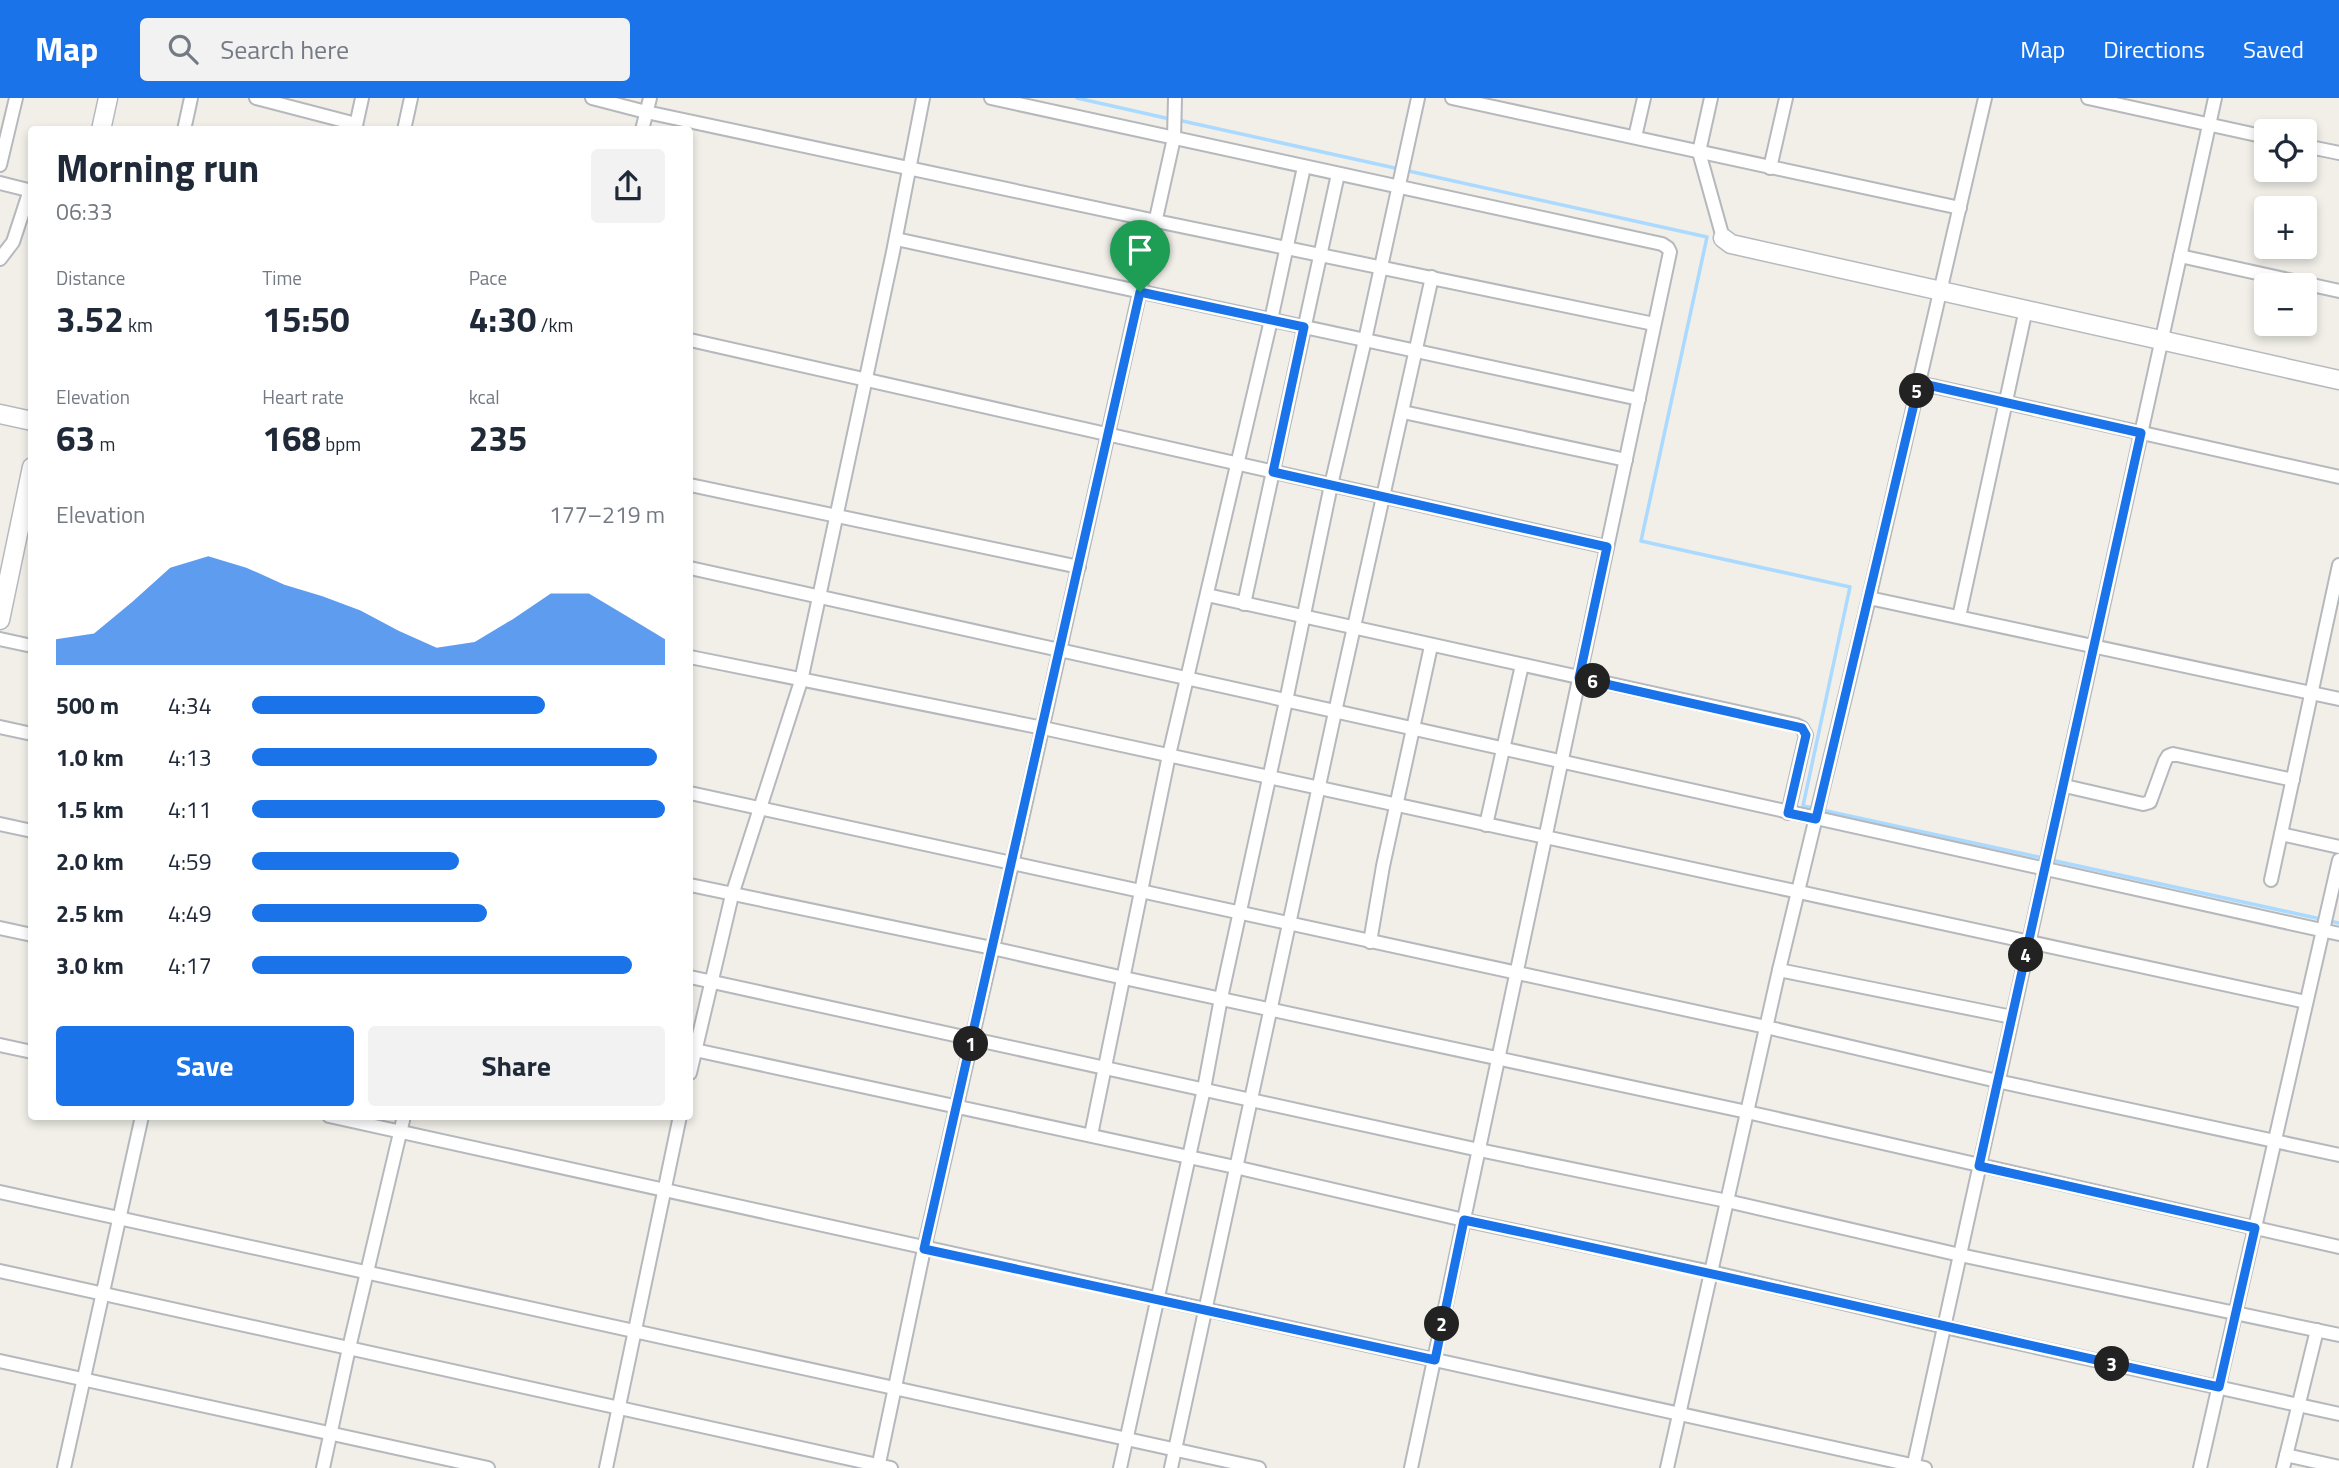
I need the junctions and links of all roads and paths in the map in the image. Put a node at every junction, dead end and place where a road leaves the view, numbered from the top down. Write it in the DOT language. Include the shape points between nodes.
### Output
graph roads {
  1 [pos="16,98"];
  2 [pos="108,98"];
  3 [pos="191,98"];
  4 [pos="257,98"];
  5 [pos="362,98"];
  6 [pos="411,98"];
  7 [pos="592,98"];
  8 [pos="650,98"];
  9 [pos="923,98"];
  10 [pos="990,98"];
  11 [pos="1175,98"];
  12 [pos="1418,98"];
  13 [pos="1452,98"];
  14 [pos="1644,98"];
  15 [pos="1711,98"];
  16 [pos="1786,98"];
  17 [pos="1985,98"];
  18 [pos="2088,98"];
  19 [pos="2215,98"];
  20 [pos="1471,100"];
  21 [pos="646,112"];
  22 [pos="2209,124"];
  23 [pos="102,126"];
  24 [pos="185,126"];
  25 [pos="353,126"];
  26 [pos="356,126"];
  27 [pos="405,126"];
  28 [pos="643,126"];
  29 [pos="2254,134"];
  30 [pos="1635,137"];
  31 [pos="1174,138"];
  32 [pos="2317,148"];
  33 [pos="2339,151"];
  34 [pos="1699,152"];
  35 [pos="0,165"];
  36 [pos="1304,167"];
  37 [pos="909,168"];
  38 [pos="1770,168"];
  39 [pos="1338,174"];
  40 [pos="0,183"];
  41 [pos="1399,188"];
  42 [pos="28,189"];
  43 [pos="28,199"];
  44 [pos="1960,208"];
  45 [pos="1156,221"];
  46 [pos="896,239"];
  47 [pos="1723,239"];
  48 [pos="1287,248"];
  49 [pos="1320,254"];
  50 [pos="2180,256"];
  51 [pos="0,259"];
  52 [pos="1380,267"];
  53 [pos="1432,277"];
  54 [pos="1941,290"];
  55 [pos="2339,291"];
  56 [pos="1140,292"];
  57 [pos="2026,309"];
  58 [pos="1271,320"];
  59 [pos="1654,324"];
  60 [pos="1304,327"];
  61 [pos="1366,340"];
  62 [pos="2162,340"];
  63 [pos="693,341"];
  64 [pos="1416,351"];
  65 [pos="866,380"];
  66 [pos="2339,380"];
  67 [pos="1919,383"];
  68 [pos="1639,399"];
  69 [pos="2006,402"];
  70 [pos="1403,412"];
  71 [pos="0,414"];
  72 [pos="28,420"];
  73 [pos="2141,433"];
  74 [pos="1108,435"];
  75 [pos="1626,460"];
  76 [pos="1236,464"];
  77 [pos="1273,472"];
  78 [pos="2339,477"];
  79 [pos="1331,485"];
  80 [pos="28,486"];
  81 [pos="693,486"];
  82 [pos="1384,497"];
  83 [pos="836,517"];
  84 [pos="1607,547"];
  85 [pos="2339,565"];
  86 [pos="1079,567"];
  87 [pos="693,569"];
  88 [pos="1207,595"];
  89 [pos="820,597"];
  90 [pos="1870,598"];
  91 [pos="1244,604"];
  92 [pos="1303,617"];
  93 [pos="1959,617"];
  94 [pos="0,620"];
  95 [pos="1355,628"];
  96 [pos="0,639"];
  97 [pos="28,645"];
  98 [pos="1431,646"];
  99 [pos="2094,646"];
  100 [pos="1060,650"];
  101 [pos="693,658"];
  102 [pos="1522,666"];
  103 [pos="1579,678"];
  104 [pos="1186,679"];
  105 [pos="801,681"];
  106 [pos="2312,693"];
  107 [pos="2339,699"];
  108 [pos="1286,701"];
  109 [pos="1335,712"];
  110 [pos="0,727"];
  111 [pos="1043,728"];
  112 [pos="1413,729"];
  113 [pos="28,733"];
  114 [pos="1504,750"];
  115 [pos="1168,755"];
  116 [pos="1561,762"];
  117 [pos="1270,778"];
  118 [pos="2293,780"];
  119 [pos="2064,786"];
  120 [pos="1318,788"];
  121 [pos="693,794"];
  122 [pos="1397,805"];
  123 [pos="759,809"];
  124 [pos="1788,813"];
  125 [pos="1816,819"];
  126 [pos="0,824"];
  127 [pos="1486,824"];
  128 [pos="28,830"];
  129 [pos="2281,834"];
  130 [pos="1545,837"];
  131 [pos="2339,847"];
  132 [pos="2339,860"];
  133 [pos="1013,864"];
  134 [pos="2046,869"];
  135 [pos="2272,880"];
  136 [pos="693,886"];
  137 [pos="1141,892"];
  138 [pos="1798,892"];
  139 [pos="732,895"];
  140 [pos="1240,914"];
  141 [pos="1288,925"];
  142 [pos="0,928"];
  143 [pos="2322,931"];
  144 [pos="28,934"];
  145 [pos="2339,934"];
  146 [pos="1370,942"];
  147 [pos="2030,942"];
  148 [pos="992,948"];
  149 [pos="1779,970"];
  150 [pos="1516,973"];
  151 [pos="693,978"];
  152 [pos="1124,978"];
  153 [pos="712,982"];
  154 [pos="1221,998"];
  155 [pos="2306,1002"];
  156 [pos="1269,1009"];
  157 [pos="2012,1017"];
  158 [pos="1766,1027"];
  159 [pos="972,1038"];
  160 [pos="0,1045"];
  161 [pos="695,1050"];
  162 [pos="28,1051"];
  163 [pos="693,1059"];
  164 [pos="1498,1059"];
  165 [pos="1106,1068"];
  166 [pos="1997,1081"];
  167 [pos="1204,1089"];
  168 [pos="1250,1098"];
  169 [pos="957,1107"];
  170 [pos="1747,1112"];
  171 [pos="141,1120"];
  172 [pos="347,1120"];
  173 [pos="403,1120"];
  174 [pos="679,1120"];
  175 [pos="400,1132"];
  176 [pos="1091,1135"];
  177 [pos="2274,1142"];
  178 [pos="1479,1150"];
  179 [pos="2339,1155"];
  180 [pos="1189,1157"];
  181 [pos="1979,1166"];
  182 [pos="1235,1167"];
  183 [pos="664,1191"];
  184 [pos="0,1192"];
  185 [pos="1727,1201"];
  186 [pos="121,1217"];
  187 [pos="1464,1220"];
  188 [pos="2255,1228"];
  189 [pos="2339,1247"];
  190 [pos="924,1249"];
  191 [pos="1960,1255"];
  192 [pos="0,1271"];
  193 [pos="367,1272"];
  194 [pos="1711,1272"];
  195 [pos="104,1293"];
  196 [pos="1158,1299"];
  197 [pos="1205,1309"];
  198 [pos="2235,1313"];
  199 [pos="1945,1327"];
  200 [pos="2316,1330"];
  201 [pos="634,1331"];
  202 [pos="2339,1335"];
  203 [pos="349,1349"];
  204 [pos="1435,1360"];
  205 [pos="0,1361"];
  206 [pos="85,1381"];
  207 [pos="2219,1387"];
  208 [pos="895,1389"];
  209 [pos="2298,1405"];
  210 [pos="618,1408"];
  211 [pos="1680,1413"];
  212 [pos="2339,1414"];
  213 [pos="331,1433"];
  214 [pos="1126,1439"];
  215 [pos="1175,1449"];
  216 [pos="2284,1462"];
  217 [pos="2339,1466"];
  218 [pos="882,1467"];
  219 [pos="1917,1467"];
  220 [pos="64,1468"];
  221 [pos="323,1468"];
  222 [pos="488,1468"];
  223 [pos="606,1468"];
  224 [pos="1120,1468"];
  225 [pos="1171,1468"];
  226 [pos="1259,1468"];
  227 [pos="1411,1468"];
  228 [pos="1667,1468"];
  229 [pos="2200,1468"];
  1 -- 35 [label="street"];
  2 -- 23 [label="street"];
  3 -- 24 [label="street"];
  4 -- 25 [label="street"];
  5 -- 26 [label="street"];
  6 -- 27 [label="street"];
  7 -- 21 [label="street"];
  8 -- 21 [label="street"];
  9 -- 37 [label="street"];
  10 -- 31 [label="street"];
  11 -- 31 [label="street"];
  12 -- 41 [label="street"];
  13 -- 20 [label="street"];
  14 -- 30 [label="street"];
  15 -- 34 [label="street"];
  16 -- 38 [label="street"];
  17 -- 44 [label="street"];
  18 -- 22 [label="street"];
  19 -- 22 [label="street"];
  20 -- 30 [label="street"];
  21 -- 28 [label="street"];
  21 -- 37 [label="street"];
  22 -- 29 [label="street"];
  22 -- 50 [label="street"];
  30 -- 34 [label="street"];
  31 -- 36 [label="street"];
  31 -- 45 [label="street"];
  32 -- 33 [label="street"];
  34 -- 38 [label="street"];
  34 -- 47 [label="street"];
  36 -- 39 [label="street"];
  36 -- 48 [label="street"];
  37 -- 45 [label="street"];
  37 -- 46 [label="street"];
  38 -- 44 [label="street"];
  39 -- 41 [label="street"];
  39 -- 49 [label="street"];
  40 -- 42 [label="street"];
  41 -- 52 [label="street"];
  41 -- 59 [label="street" via="1662,244 1670,253"];
  43 -- 51 [label="street" via="13,242"];
  44 -- 54 [label="street"];
  45 -- 48 [label="street"];
  45 -- 56 [label="street"];
  46 -- 56 [label="street"];
  46 -- 65 [label="street"];
  47 -- 54 [label="street"];
  48 -- 49 [label="street"];
  48 -- 58 [label="street"];
  49 -- 52 [label="street"];
  49 -- 60 [label="street"];
  50 -- 55 [label="street"];
  50 -- 62 [label="street"];
  52 -- 53 [label="street"];
  52 -- 61 [label="street"];
  53 -- 59 [label="street"];
  53 -- 64 [label="street"];
  54 -- 57 [label="street"];
  54 -- 67 [label="street"];
  56 -- 58 [label="street"];
  56 -- 74 [label="street"];
  57 -- 62 [label="street"];
  57 -- 69 [label="street"];
  58 -- 60 [label="street"];
  58 -- 76 [label="street"];
  59 -- 68 [label="street"];
  60 -- 61 [label="street"];
  60 -- 77 [label="street"];
  61 -- 64 [label="street"];
  61 -- 79 [label="street"];
  62 -- 66 [label="street"];
  62 -- 73 [label="street"];
  63 -- 65 [label="street"];
  64 -- 68 [label="street"];
  64 -- 70 [label="street"];
  65 -- 74 [label="street"];
  65 -- 83 [label="street"];
  67 -- 69 [label="street"];
  67 -- 90 [label="street"];
  68 -- 75 [label="street"];
  69 -- 73 [label="street"];
  69 -- 93 [label="street"];
  70 -- 75 [label="street"];
  70 -- 82 [label="street"];
  71 -- 72 [label="street"];
  73 -- 78 [label="street"];
  73 -- 99 [label="street"];
  74 -- 76 [label="street"];
  74 -- 86 [label="street"];
  75 -- 84 [label="street"];
  76 -- 77 [label="street"];
  76 -- 88 [label="street"];
  77 -- 79 [label="street"];
  77 -- 91 [label="street"];
  79 -- 82 [label="street"];
  79 -- 92 [label="street"];
  80 -- 94 [label="street"];
  81 -- 83 [label="street"];
  82 -- 84 [label="street"];
  82 -- 95 [label="street"];
  83 -- 86 [label="street"];
  83 -- 89 [label="street"];
  84 -- 103 [label="street"];
  85 -- 106 [label="street"];
  86 -- 100 [label="street"];
  87 -- 89 [label="street"];
  88 -- 91 [label="street"];
  88 -- 104 [label="street"];
  89 -- 100 [label="street"];
  89 -- 105 [label="street"];
  90 -- 93 [label="street"];
  90 -- 125 [label="street"];
  91 -- 92 [label="street"];
  92 -- 95 [label="street"];
  92 -- 108 [label="street"];
  93 -- 99 [label="street"];
  95 -- 98 [label="street"];
  95 -- 109 [label="street"];
  96 -- 97 [label="street"];
  98 -- 102 [label="street"];
  98 -- 112 [label="street"];
  99 -- 106 [label="street"];
  99 -- 119 [label="street"];
  100 -- 104 [label="street"];
  100 -- 111 [label="street"];
  101 -- 105 [label="street"];
  102 -- 103 [label="street"];
  102 -- 114 [label="street"];
  103 -- 116 [label="street"];
  103 -- 124 [label="street" via="1802,728 1806,735"];
  104 -- 108 [label="street"];
  104 -- 115 [label="street"];
  105 -- 111 [label="street"];
  105 -- 123 [label="street"];
  106 -- 107 [label="street"];
  106 -- 118 [label="street"];
  108 -- 109 [label="street"];
  108 -- 117 [label="street"];
  109 -- 112 [label="street"];
  109 -- 120 [label="street"];
  110 -- 113 [label="street"];
  111 -- 115 [label="street"];
  111 -- 133 [label="street"];
  112 -- 114 [label="street"];
  112 -- 122 [label="street"];
  114 -- 116 [label="street"];
  114 -- 127 [label="street"];
  115 -- 117 [label="street"];
  115 -- 137 [label="street"];
  116 -- 124 [label="street"];
  116 -- 130 [label="street"];
  117 -- 120 [label="street"];
  117 -- 140 [label="street"];
  118 -- 119 [label="street" via="2173,754 2165,761 2150,802"];
  118 -- 129 [label="street"];
  119 -- 134 [label="street"];
  120 -- 122 [label="street"];
  120 -- 141 [label="street"];
  121 -- 123 [label="street"];
  122 -- 127 [label="street"];
  122 -- 146 [label="street"];
  123 -- 133 [label="street"];
  123 -- 139 [label="street"];
  124 -- 125 [label="street"];
  125 -- 134 [label="street"];
  125 -- 138 [label="street"];
  126 -- 128 [label="street"];
  127 -- 130 [label="street"];
  129 -- 131 [label="street"];
  129 -- 135 [label="street"];
  130 -- 138 [label="street"];
  130 -- 150 [label="street"];
  132 -- 143 [label="street"];
  133 -- 137 [label="street"];
  133 -- 148 [label="street"];
  134 -- 143 [label="street"];
  134 -- 147 [label="street"];
  136 -- 139 [label="street"];
  137 -- 140 [label="street"];
  137 -- 152 [label="street"];
  138 -- 147 [label="street"];
  138 -- 149 [label="street"];
  139 -- 148 [label="street"];
  139 -- 153 [label="street"];
  140 -- 141 [label="street"];
  140 -- 154 [label="street"];
  141 -- 146 [label="street"];
  141 -- 156 [label="street"];
  142 -- 144 [label="street"];
  143 -- 145 [label="street"];
  143 -- 155 [label="street"];
  146 -- 150 [label="street"];
  147 -- 155 [label="street"];
  147 -- 157 [label="street"];
  148 -- 152 [label="street"];
  148 -- 159 [label="street"];
  149 -- 157 [label="street"];
  149 -- 158 [label="street"];
  150 -- 158 [label="street"];
  150 -- 164 [label="street"];
  151 -- 153 [label="street"];
  152 -- 154 [label="street"];
  152 -- 165 [label="street"];
  153 -- 159 [label="street"];
  153 -- 161 [label="street"];
  154 -- 156 [label="street"];
  154 -- 167 [label="street"];
  155 -- 177 [label="street"];
  156 -- 164 [label="street"];
  156 -- 168 [label="street"];
  157 -- 166 [label="street"];
  158 -- 166 [label="street"];
  158 -- 170 [label="street"];
  159 -- 165 [label="street"];
  159 -- 169 [label="street"];
  160 -- 162 [label="street"];
  161 -- 163 [label="street"];
  161 -- 169 [label="street"];
  164 -- 170 [label="street"];
  164 -- 178 [label="street"];
  165 -- 167 [label="street"];
  165 -- 176 [label="street"];
  166 -- 177 [label="street"];
  166 -- 181 [label="street"];
  167 -- 168 [label="street"];
  167 -- 180 [label="street"];
  168 -- 178 [label="street"];
  168 -- 182 [label="street"];
  169 -- 176 [label="street"];
  169 -- 190 [label="street"];
  170 -- 181 [label="street"];
  170 -- 185 [label="street"];
  171 -- 186 [label="street"];
  172 -- 175 [label="street"];
  173 -- 175 [label="street"];
  174 -- 183 [label="street"];
  175 -- 183 [label="street"];
  175 -- 193 [label="street"];
  176 -- 180 [label="street"];
  177 -- 179 [label="street"];
  177 -- 188 [label="street"];
  178 -- 185 [label="street"];
  178 -- 187 [label="street"];
  180 -- 182 [label="street"];
  180 -- 196 [label="street"];
  181 -- 188 [label="street"];
  181 -- 191 [label="street"];
  182 -- 187 [label="street"];
  182 -- 197 [label="street"];
  183 -- 190 [label="street"];
  183 -- 201 [label="street"];
  184 -- 186 [label="street"];
  185 -- 191 [label="street"];
  185 -- 194 [label="street"];
  186 -- 193 [label="street"];
  186 -- 195 [label="street"];
  187 -- 194 [label="street"];
  187 -- 204 [label="street"];
  188 -- 189 [label="street"];
  188 -- 198 [label="street"];
  190 -- 196 [label="street"];
  190 -- 208 [label="street"];
  191 -- 198 [label="street"];
  191 -- 199 [label="street"];
  192 -- 195 [label="street"];
  193 -- 201 [label="street"];
  193 -- 203 [label="street"];
  194 -- 199 [label="street"];
  194 -- 211 [label="street"];
  195 -- 203 [label="street"];
  195 -- 206 [label="street"];
  196 -- 197 [label="street"];
  196 -- 214 [label="street"];
  197 -- 204 [label="street"];
  197 -- 215 [label="street"];
  198 -- 200 [label="street"];
  198 -- 207 [label="street"];
  199 -- 207 [label="street"];
  199 -- 219 [label="street"];
  200 -- 202 [label="street"];
  200 -- 209 [label="street"];
  201 -- 208 [label="street"];
  201 -- 210 [label="street"];
  203 -- 210 [label="street"];
  203 -- 213 [label="street"];
  204 -- 211 [label="street"];
  204 -- 227 [label="street"];
  205 -- 206 [label="street"];
  206 -- 213 [label="street"];
  206 -- 220 [label="street"];
  207 -- 209 [label="street"];
  207 -- 229 [label="street"];
  208 -- 214 [label="street"];
  208 -- 218 [label="street"];
  209 -- 212 [label="street"];
  209 -- 216 [label="street"];
  210 -- 218 [label="street"];
  210 -- 223 [label="street"];
  211 -- 219 [label="street"];
  211 -- 228 [label="street"];
  213 -- 221 [label="street"];
  213 -- 222 [label="street"];
  214 -- 215 [label="street"];
  214 -- 224 [label="street"];
  215 -- 225 [label="street"];
  215 -- 226 [label="street"];
  216 -- 217 [label="street"];
}
